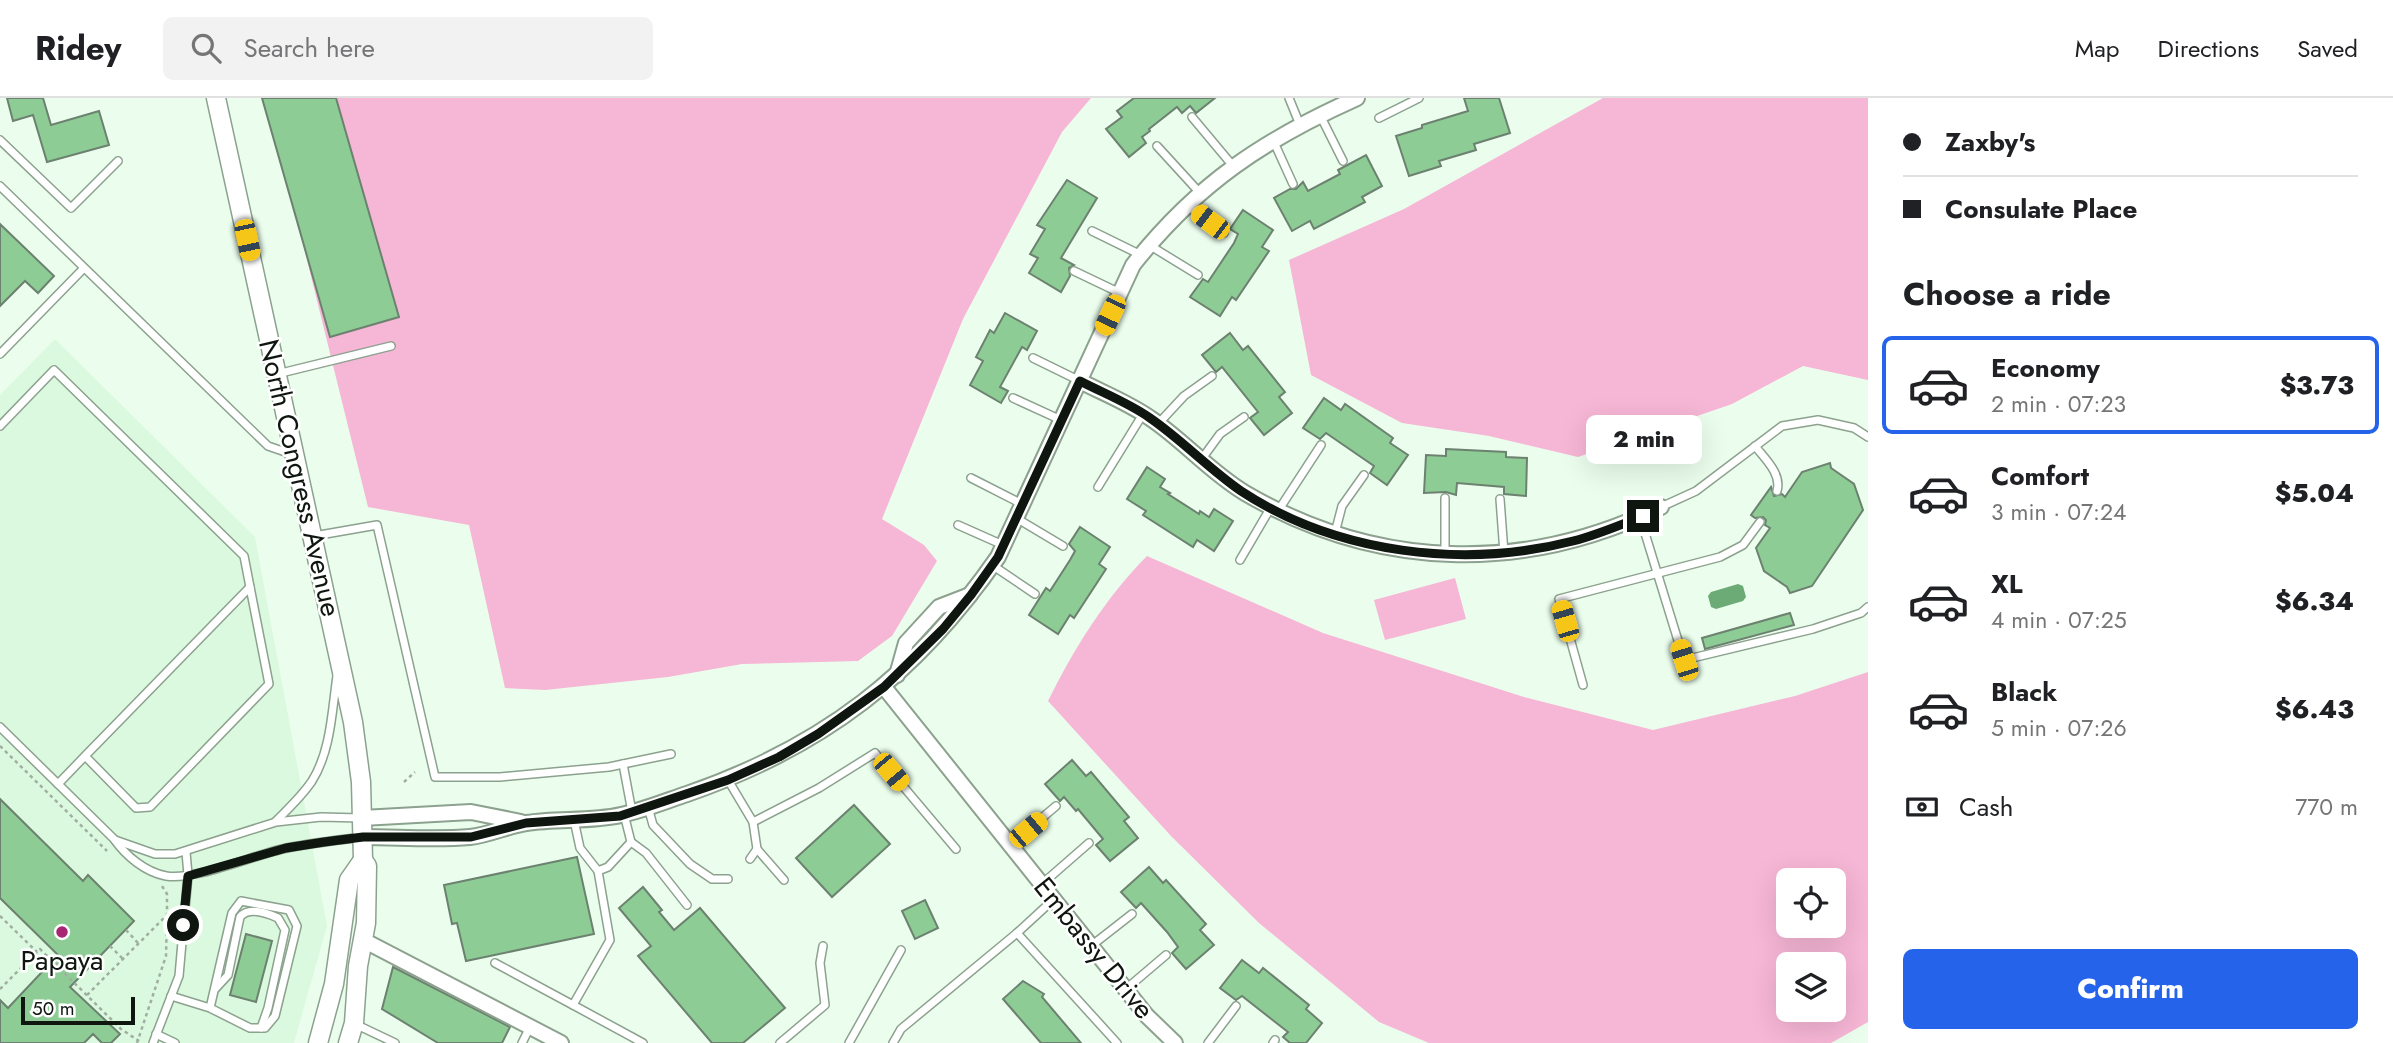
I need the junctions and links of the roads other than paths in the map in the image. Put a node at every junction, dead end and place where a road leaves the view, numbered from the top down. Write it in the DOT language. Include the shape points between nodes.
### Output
graph roads {
  1 [pos="216,98"];
  2 [pos="1289,98"];
  3 [pos="1357,98"];
  4 [pos="1419,98"];
  5 [pos="1340,101"];
  6 [pos="1320,115"];
  7 [pos="1192,117"];
  8 [pos="1379,118"];
  9 [pos="1300,125"];
  10 [pos="1273,139"];
  11 [pos="0,140"];
  12 [pos="1157,146"];
  13 [pos="118,161"];
  14 [pos="1343,161"];
  15 [pos="1233,166"];
  16 [pos="1293,184"];
  17 [pos="0,186"];
  18 [pos="1200,193"];
  19 [pos="1187,205"];
  20 [pos="1092,231"];
  21 [pos="1224,233"];
  22 [pos="1145,250"];
  23 [pos="83,269"];
  24 [pos="1074,271"];
  25 [pos="1198,275"];
  26 [pos="1120,293"];
  27 [pos="391,346"];
  28 [pos="0,354"];
  29 [pos="1033,358"];
  30 [pos="276,374"];
  31 [pos="1212,376"];
  32 [pos="1080,381"];
  33 [pos="1013,398"];
  34 [pos="1143,414"];
  35 [pos="1244,417"];
  36 [pos="1061,420"];
  37 [pos="1158,424"];
  38 [pos="0,426"];
  39 [pos="1868,437"];
  40 [pos="1321,445"];
  41 [pos="1755,446"];
  42 [pos="295,456"];
  43 [pos="1201,460"];
  44 [pos="1364,475"];
  45 [pos="971,478"];
  46 [pos="1098,487"];
  47 [pos="1777,491"];
  48 [pos="1446,498"];
  49 [pos="1500,499"];
  50 [pos="1022,504"];
  51 [pos="1661,507"];
  52 [pos="1274,509"];
  53 [pos="1640,517"];
  54 [pos="1016,518"];
  55 [pos="1760,522"];
  56 [pos="958,526"];
  57 [pos="1335,534"];
  58 [pos="314,536"];
  59 [pos="1003,545"];
  60 [pos="1063,545"];
  61 [pos="1445,554"];
  62 [pos="1504,554"];
  63 [pos="1240,560"];
  64 [pos="992,565"];
  65 [pos="1656,573"];
  66 [pos="250,587"];
  67 [pos="1035,594"];
  68 [pos="971,595"];
  69 [pos="1868,607"];
  70 [pos="340,659"];
  71 [pos="897,675"];
  72 [pos="1583,685"];
  73 [pos="884,687"];
  74 [pos="0,727"];
  75 [pos="671,754"];
  76 [pos="85,756"];
  77 [pos="623,764"];
  78 [pos="728,780"];
  79 [pos="58,784"];
  80 [pos="1056,806"];
  81 [pos="648,807"];
  82 [pos="628,813"];
  83 [pos="362,818"];
  84 [pos="574,819"];
  85 [pos="276,822"];
  86 [pos="753,822"];
  87 [pos="526,823"];
  88 [pos="363,837"];
  89 [pos="114,839"];
  90 [pos="631,842"];
  91 [pos="1089,843"];
  92 [pos="1010,845"];
  93 [pos="757,849"];
  94 [pos="956,849"];
  95 [pos="186,852"];
  96 [pos="750,859"];
  97 [pos="363,860"];
  98 [pos="598,871"];
  99 [pos="188,876"];
  100 [pos="728,879"];
  101 [pos="784,880"];
  102 [pos="1042,884"];
  103 [pos="1054,899"];
  104 [pos="687,905"];
  105 [pos="1132,914"];
  106 [pos="1017,933"];
  107 [pos="363,940"];
  108 [pos="823,946"];
  109 [pos="1091,946"];
  110 [pos="901,950"];
  111 [pos="1166,954"];
  112 [pos="495,963"];
  113 [pos="214,989"];
  114 [pos="1126,989"];
  115 [pos="171,996"];
  116 [pos="573,1005"];
  117 [pos="1236,1006"];
  118 [pos="210,1008"];
  119 [pos="354,1023"];
  120 [pos="530,1027"];
  121 [pos="261,1028"];
  122 [pos="156,1034"];
  123 [pos="377,1034"];
  124 [pos="153,1043"];
  125 [pos="175,1043"];
  126 [pos="318,1043"];
  127 [pos="348,1043"];
  128 [pos="374,1043"];
  129 [pos="395,1043"];
  130 [pos="522,1043"];
  131 [pos="561,1043"];
  132 [pos="643,1043"];
  133 [pos="779,1043"];
  134 [pos="849,1043"];
  135 [pos="893,1043"];
  136 [pos="1117,1043"];
  137 [pos="1174,1043"];
  138 [pos="1208,1043"];
  1 -- 30 [label="street, North Congress Avenue"];
  2 -- 9 [label="lane"];
  3 -- 5 [label="street"];
  4 -- 8 [label="lane"];
  5 -- 6 [label="street"];
  6 -- 9 [label="street"];
  6 -- 14 [label="lane"];
  7 -- 15 [label="lane"];
  9 -- 10 [label="street"];
  10 -- 15 [label="street"];
  10 -- 16 [label="lane"];
  11 -- 13 [label="lane" via="71,208"];
  12 -- 18 [label="lane"];
  15 -- 18 [label="street"];
  17 -- 23 [label="lane"];
  18 -- 19 [label="street"];
  19 -- 21 [label="lane"];
  19 -- 22 [label="street"];
  20 -- 22 [label="lane"];
  22 -- 25 [label="lane"];
  22 -- 26 [label="street"];
  23 -- 28 [label="lane"];
  23 -- 42 [label="lane" via="268,446"];
  24 -- 26 [label="lane"];
  26 -- 32 [label="street"];
  27 -- 30 [label="lane"];
  29 -- 32 [label="lane"];
  30 -- 42 [label="street, North Congress Avenue"];
  31 -- 37 [label="lane" via="1184,396"];
  32 -- 34 [label="street"];
  32 -- 36 [label="street"];
  33 -- 36 [label="lane"];
  34 -- 37 [label="street"];
  34 -- 46 [label="lane"];
  35 -- 43 [label="lane" via="1220,434"];
  36 -- 50 [label="street"];
  37 -- 43 [label="street"];
  38 -- 66 [label="lane" via="54,370 244,556"];
  39 -- 41 [label="lane" via="1854,428 1818,420 1782,426"];
  40 -- 52 [label="lane"];
  41 -- 47 [label="lane" via="1775,472"];
  41 -- 51 [label="lane" via="1696,491"];
  42 -- 58 [label="street, North Congress Avenue"];
  43 -- 52 [label="street"];
  44 -- 57 [label="lane" via="1342,506"];
  45 -- 50 [label="lane"];
  48 -- 61 [label="lane"];
  49 -- 62 [label="lane"];
  50 -- 54 [label="street"];
  51 -- 53 [label="street"];
  52 -- 57 [label="street"];
  52 -- 63 [label="lane"];
  53 -- 62 [label="street" via="1575,541"];
  53 -- 65 [label="lane"];
  54 -- 59 [label="street"];
  54 -- 60 [label="lane"];
  55 -- 65 [label="lane" via="1743,545 1720,557"];
  56 -- 59 [label="lane"];
  57 -- 61 [label="street" via="1388,548"];
  58 -- 70 [label="street, North Congress Avenue"];
  58 -- 77 [label="lane" via="377,525 435,777"];
  59 -- 64 [label="street"];
  61 -- 62 [label="street"];
  64 -- 67 [label="lane"];
  64 -- 68 [label="street"];
  65 -- 69 [label="lane" via="1684,660 1813,629"];
  65 -- 72 [label="lane" via="1559,599"];
  66 -- 76 [label="lane"];
  66 -- 76 [label="lane" via="270,684 159,798 150,807 136,808"];
  68 -- 71 [label="street" via="961,621 919,667"];
  68 -- 71 [label="street" via="939,607 906,643"];
  70 -- 83 [label="street, North Congress Avenue" via="354,722"];
  70 -- 85 [label="lane" via="326,751 314,778"];
  71 -- 73 [label="street"];
  73 -- 78 [label="street" via="818,734"];
  73 -- 92 [label="street, Embassy Drive"];
  74 -- 79 [label="lane"];
  75 -- 77 [label="lane"];
  76 -- 79 [label="lane"];
  77 -- 82 [label="lane"];
  78 -- 81 [label="street"];
  78 -- 86 [label="lane"];
  79 -- 89 [label="lane"];
  80 -- 92 [label="lane"];
  81 -- 82 [label="street"];
  81 -- 100 [label="lane" via="653,825 690,864 712,879"];
  82 -- 84 [label="street"];
  82 -- 90 [label="lane"];
  83 -- 85 [label="lane"];
  83 -- 87 [label="street" via="471,812"];
  83 -- 88 [label="street, North Congress Avenue"];
  84 -- 87 [label="street"];
  84 -- 98 [label="lane" via="580,848"];
  85 -- 95 [label="lane"];
  86 -- 93 [label="lane"];
  86 -- 94 [label="lane" via="875,753"];
  87 -- 88 [label="street" via="471,837"];
  88 -- 97 [label="street, North Congress Avenue"];
  88 -- 99 [label="lane" via="286,848"];
  89 -- 95 [label="lane" via="155,854"];
  89 -- 99 [label="lane" via="125,855 151,870"];
  90 -- 98 [label="lane" via="608,867"];
  90 -- 104 [label="lane" via="646,853"];
  91 -- 102 [label="lane"];
  92 -- 102 [label="street, Embassy Drive"];
  93 -- 96 [label="lane"];
  93 -- 101 [label="lane"];
  95 -- 99 [label="lane"];
  97 -- 107 [label="street, North Congress Avenue" via="367,866"];
  97 -- 126 [label="street, North Congress Avenue" via="349,880 334,984"];
  98 -- 116 [label="lane" via="610,940"];
  99 -- 115 [label="lane" via="179,976"];
  102 -- 103 [label="street, Embassy Drive"];
  103 -- 106 [label="lane"];
  103 -- 109 [label="street, Embassy Drive"];
  105 -- 109 [label="lane"];
  106 -- 135 [label="lane" via="901,1029"];
  106 -- 136 [label="lane"];
  107 -- 119 [label="street, North Congress Avenue"];
  107 -- 120 [label="street"];
  108 -- 133 [label="lane" via="820,963 825,1005"];
  109 -- 114 [label="street, Embassy Drive"];
  110 -- 134 [label="lane"];
  111 -- 114 [label="lane"];
  112 -- 116 [label="lane"];
  113 -- 118 [label="lane"];
  113 -- 121 [label="lane" via="228,975 240,917 250,911 278,918 285,930"];
  113 -- 121 [label="lane" via="236,905 241,901 289,910 297,926 275,1016"];
  114 -- 137 [label="street, Embassy Drive"];
  115 -- 118 [label="lane"];
  115 -- 122 [label="lane"];
  116 -- 132 [label="lane"];
  117 -- 138 [label="lane"];
  118 -- 121 [label="lane" via="250,1028"];
  119 -- 123 [label="lane"];
  119 -- 127 [label="street, North Congress Avenue"];
  120 -- 130 [label="lane"];
  120 -- 131 [label="street"];
  122 -- 124 [label="lane"];
  122 -- 125 [label="lane"];
  123 -- 128 [label="lane"];
  123 -- 129 [label="lane"];
}
